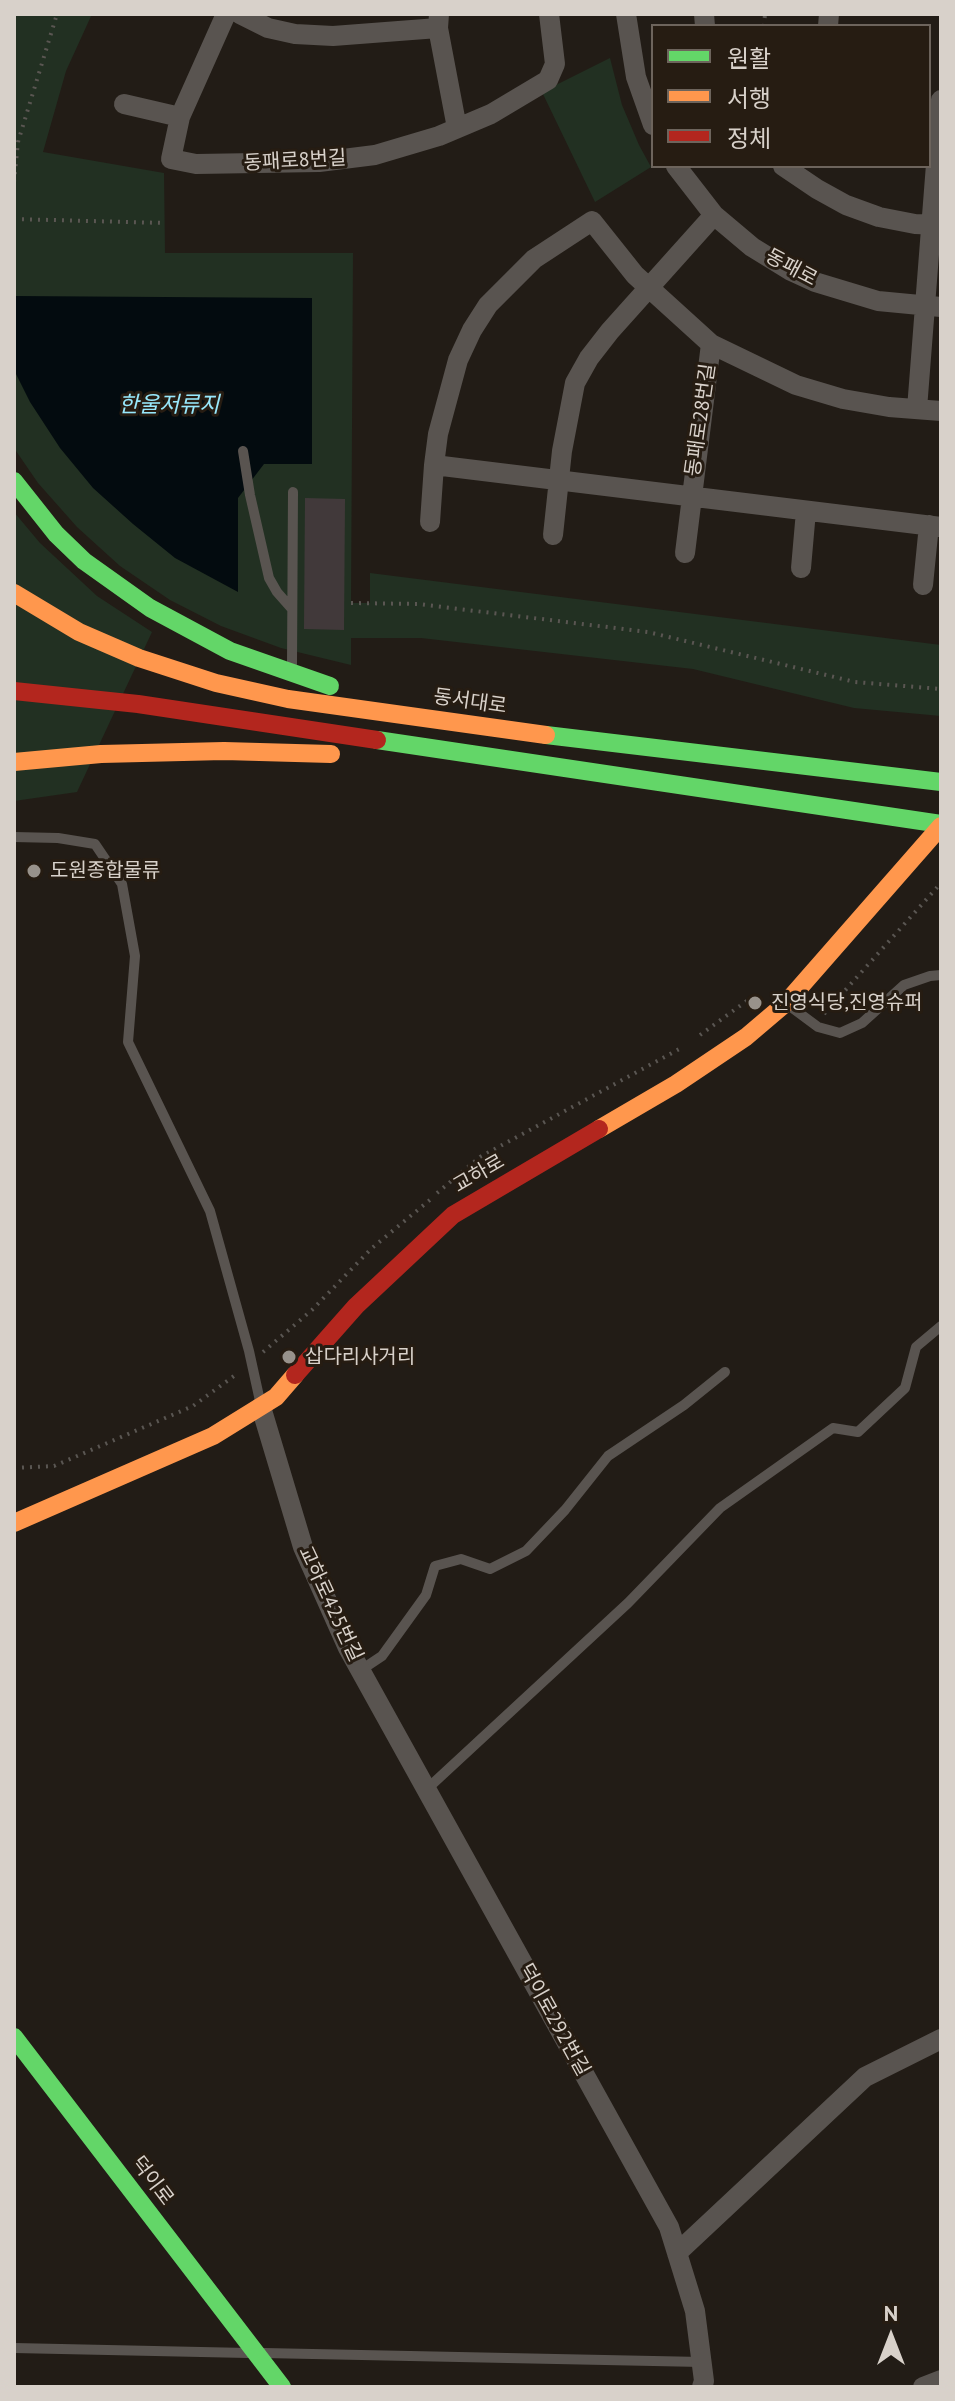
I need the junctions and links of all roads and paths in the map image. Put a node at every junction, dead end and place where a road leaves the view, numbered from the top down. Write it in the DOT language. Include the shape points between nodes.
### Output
graph roads {
  1 [pos="57,14"];
  2 [pos="226,14"];
  3 [pos="240,14"];
  4 [pos="549,14"];
  5 [pos="626,14"];
  6 [pos="439,21"];
  7 [pos="941,100"];
  8 [pos="124,104"];
  9 [pos="180,117"];
  10 [pos="651,119"];
  11 [pos="457,128"];
  12 [pos="678,168"];
  13 [pos="786,168"];
  14 [pos="819,168"];
  15 [pos="14,182"];
  16 [pos="817,189"];
  17 [pos="714,215"];
  18 [pos="14,219"];
  19 [pos="165,223"];
  20 [pos="936,225"];
  21 [pos="648,288"];
  22 [pos="933,306"];
  23 [pos="711,344"];
  24 [pos="917,409"];
  25 [pos="941,411"];
  26 [pos="243,451"];
  27 [pos="434,465"];
  28 [pos="558,480"];
  29 [pos="14,481"];
  30 [pos="293,492"];
  31 [pos="691,496"];
  32 [pos="806,511"];
  33 [pos="430,522"];
  34 [pos="935,526"];
  35 [pos="553,535"];
  36 [pos="685,553"];
  37 [pos="801,568"];
  38 [pos="923,585"];
  39 [pos="14,593"];
  40 [pos="351,603"];
  41 [pos="292,609"];
  42 [pos="292,674"];
  43 [pos="941,689"];
  44 [pos="14,691"];
  45 [pos="547,735"];
  46 [pos="14,762"];
  47 [pos="941,782"];
  48 [pos="763,798"];
  49 [pos="941,825"];
  50 [pos="14,837"];
  51 [pos="941,883"];
  52 [pos="941,975"];
  53 [pos="786,1003"];
  54 [pos="814,1024"];
  55 [pos="941,1326"];
  56 [pos="725,1372"];
  57 [pos="261,1407"];
  58 [pos="14,1523"];
  59 [pos="361,1670"];
  60 [pos="427,1789"];
  61 [pos="14,2037"];
  62 [pos="941,2039"];
  63 [pos="677,2253"];
  64 [pos="14,2348"];
  65 [pos="255,2353"];
  66 [pos="702,2362"];
  67 [pos="941,2380"];
  68 [pos="282,2387"];
  69 [pos="702,2387"];
  70 [pos="923,2387"];
  1 -- 15 [label="path" via="18,142"];
  2 -- 9 [label="street, 동패로8번길"];
  3 -- 6 [label="street" via="268,28 333,36"];
  4 -- 11 [label="street, 동패로8번길" via="555,64 548,80"];
  5 -- 10 [label="street" via="636,77"];
  6 -- 11 [label="street"];
  7 -- 20 [label="street"];
  8 -- 9 [label="street"];
  9 -- 11 [label="street, 동패로8번길" via="171,159 196,164 319,162 375,155"];
  12 -- 17 [label="street, 동패로"];
  13 -- 16 [label="street"];
  14 -- 16 [label="street"];
  16 -- 20 [label="street" via="879,217"];
  17 -- 21 [label="street"];
  17 -- 22 [label="street, 동패로" via="752,247 815,282 878,301"];
  18 -- 19 [label="path"];
  20 -- 22 [label="street"];
  21 -- 23 [label="street, 동패로28번길"];
  21 -- 27 [label="street, 동패로28번길" via="592,221 534,259 488,305 472,330 448,390"];
  21 -- 28 [label="street" via="589,358 575,383"];
  22 -- 24 [label="street"];
  23 -- 24 [label="street, 동패로28번길" via="796,385 843,399"];
  23 -- 31 [label="street, 동패로28번길"];
  24 -- 25 [label="street, 동패로28번길"];
  26 -- 41 [label="lane" via="269,578"];
  27 -- 28 [label="street, 동패로28번길"];
  27 -- 33 [label="street, 동패로28번길"];
  28 -- 31 [label="street, 동패로28번길"];
  28 -- 35 [label="street"];
  29 -- 42 [label="main road" via="56,534 117,586 230,651"];
  30 -- 41 [label="lane"];
  31 -- 32 [label="street, 동패로28번길"];
  31 -- 36 [label="street, 동패로28번길"];
  32 -- 34 [label="street, 동패로28번길"];
  32 -- 37 [label="street"];
  34 -- 38 [label="street, 동패로28번길"];
  39 -- 45 [label="main road, 동서대로" via="109,646 216,683 288,699"];
  40 -- 43 [label="path" via="418,604 648,632 855,682"];
  41 -- 42 [label="lane"];
  42 -- 45 [label="main road" via="365,696"];
  44 -- 48 [label="main road" via="138,704"];
  45 -- 47 [label="main road, 동서대로"];
  46 -- 48 [label="main road" via="224,751 351,755"];
  48 -- 49 [label="main road"];
  49 -- 53 [label="main road, 교하로"];
  50 -- 57 [label="lane" via="95,844 122,884 135,956 128,1042 210,1211"];
  51 -- 54 [label="path"];
  52 -- 54 [label="lane" via="904,985 862,1023 840,1033"];
  53 -- 54 [label="lane"];
  53 -- 57 [label="main road, 교하로" via="676,1084 453,1215 356,1306 276,1397"];
  55 -- 60 [label="lane" via="916,1347 905,1388 858,1432 833,1428 720,1508 617,1613"];
  56 -- 59 [label="lane" via="608,1456 526,1551 490,1569 461,1559 435,1566 426,1595 382,1656"];
  57 -- 58 [label="main road, 교하로" via="213,1436"];
  57 -- 59 [label="street, 교하로425번길" via="303,1547"];
  59 -- 60 [label="street, 교하로425번길"];
  60 -- 63 [label="street, 덕이로292번길" via="661,2213"];
  61 -- 65 [label="main road, 덕이로"];
  62 -- 63 [label="street" via="865,2077"];
  63 -- 66 [label="street, 덕이로292번길" via="695,2311"];
  64 -- 65 [label="lane"];
  65 -- 66 [label="lane"];
  65 -- 68 [label="main road, 덕이로"];
  66 -- 69 [label="street, 덕이로292번길"];
  67 -- 70 [label="street"];
}
